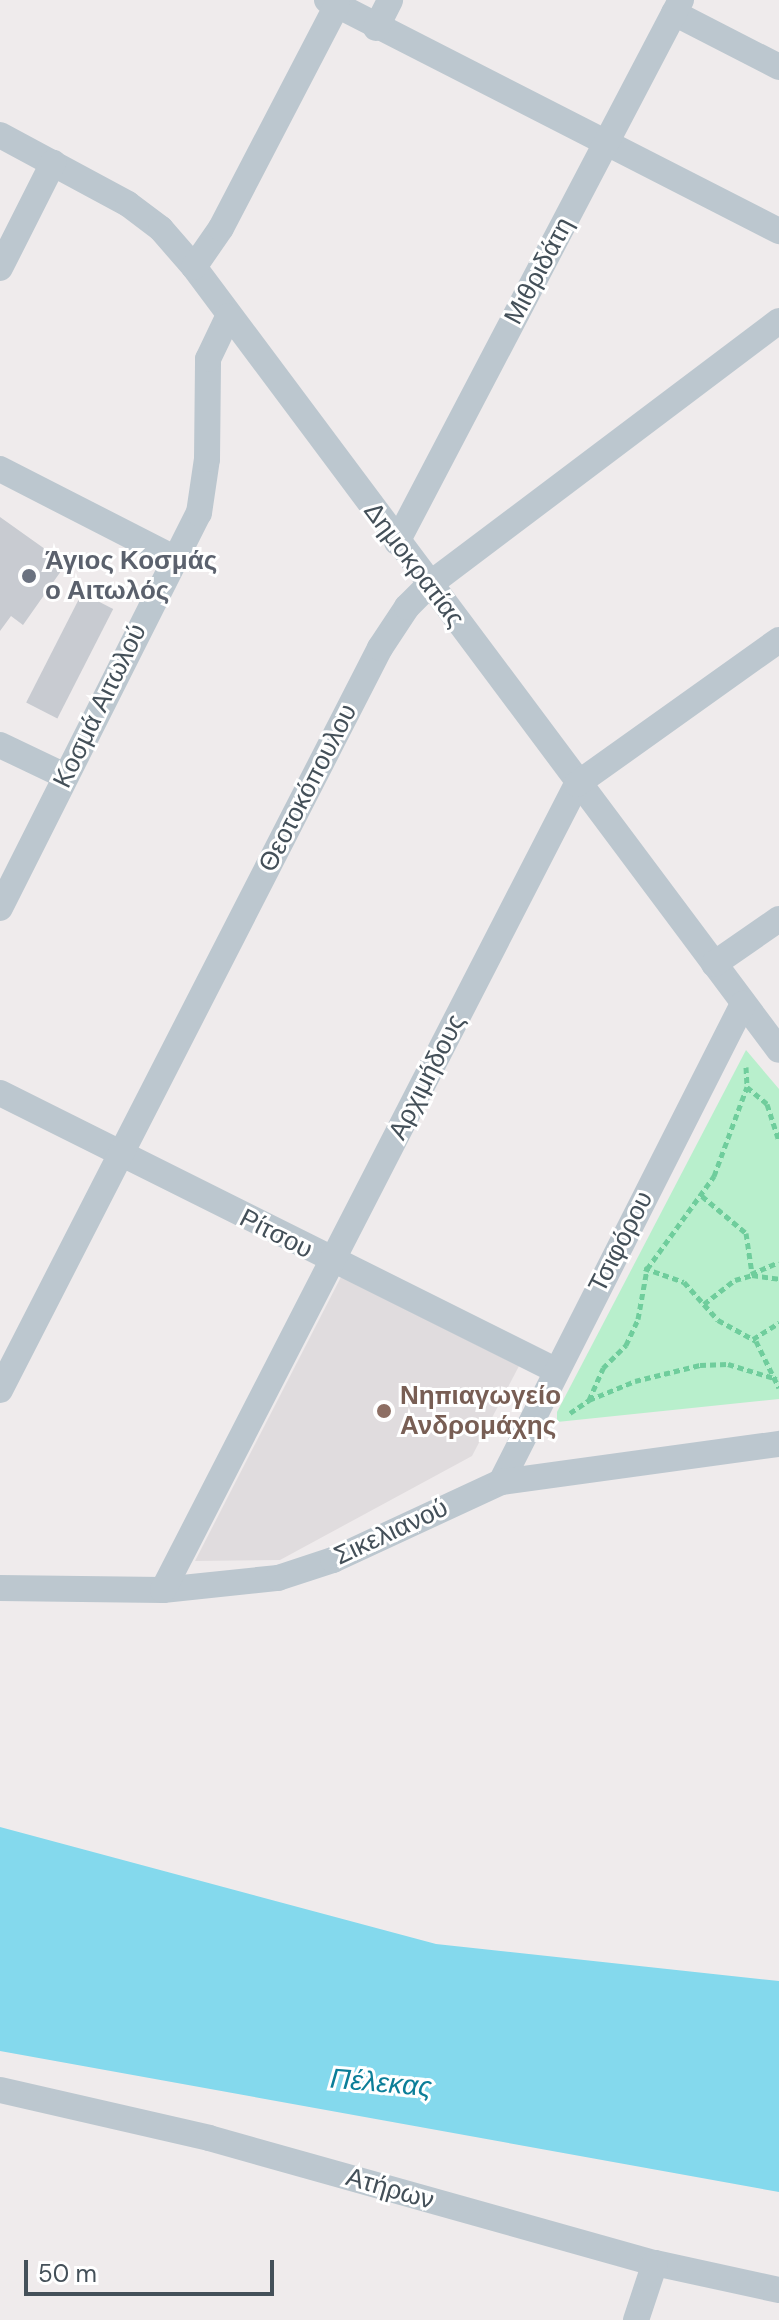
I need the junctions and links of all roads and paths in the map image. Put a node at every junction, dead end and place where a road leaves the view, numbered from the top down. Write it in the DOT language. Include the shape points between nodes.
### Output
graph roads {
  1 [pos="390,0"];
  2 [pos="332,2"];
  3 [pos="677,7"];
  4 [pos="376,28"];
  5 [pos="779,67"];
  6 [pos="0,135"];
  7 [pos="607,142"];
  8 [pos="53,163"];
  9 [pos="779,231"];
  10 [pos="194,267"];
  11 [pos="0,268"];
  12 [pos="228,317"];
  13 [pos="779,321"];
  14 [pos="0,469"];
  15 [pos="397,542"];
  16 [pos="174,558"];
  17 [pos="430,584"];
  18 [pos="779,640"];
  19 [pos="0,745"];
  20 [pos="65,776"];
  21 [pos="577,784"];
  22 [pos="0,908"];
  23 [pos="779,919"];
  24 [pos="714,964"];
  25 [pos="743,1004"];
  26 [pos="779,1050"];
  27 [pos="746,1062"];
  28 [pos="747,1087"];
  29 [pos="0,1093"];
  30 [pos="779,1140"];
  31 [pos="120,1156"];
  32 [pos="702,1196"];
  33 [pos="333,1262"];
  34 [pos="779,1262"];
  35 [pos="647,1269"];
  36 [pos="752,1273"];
  37 [pos="744,1277"];
  38 [pos="779,1279"];
  39 [pos="704,1304"];
  40 [pos="779,1323"];
  41 [pos="753,1339"];
  42 [pos="555,1370"];
  43 [pos="778,1379"];
  44 [pos="779,1388"];
  45 [pos="0,1390"];
  46 [pos="589,1400"];
  47 [pos="557,1422"];
  48 [pos="779,1444"];
  49 [pos="501,1482"];
  50 [pos="0,1588"];
  51 [pos="163,1590"];
  52 [pos="0,2090"];
  53 [pos="655,2263"];
  54 [pos="779,2290"];
  55 [pos="636,2320"];
  1 -- 4 [label="street"];
  2 -- 4 [label="street"];
  2 -- 10 [label="street" via="221,228"];
  3 -- 5 [label="street"];
  3 -- 7 [label="street, Μιθριδάτη"];
  4 -- 7 [label="street"];
  6 -- 8 [label="street, Δημοκρατίας"];
  7 -- 9 [label="street"];
  7 -- 15 [label="street, Μιθριδάτη"];
  8 -- 10 [label="street, Δημοκρατίας" via="128,204 161,229"];
  8 -- 11 [label="street"];
  10 -- 12 [label="street, Δημοκρατίας"];
  12 -- 15 [label="street, Δημοκρατίας"];
  12 -- 16 [label="street, Κοσμά Αιτωλού" via="208,359 207,459 199,513"];
  13 -- 17 [label="street, Θεοτοκόπουλου"];
  14 -- 16 [label="street"];
  15 -- 17 [label="street, Δημοκρατίας"];
  16 -- 20 [label="street, Κοσμά Αιτωλού"];
  17 -- 21 [label="street, Δημοκρατίας"];
  17 -- 31 [label="street, Θεοτοκόπουλου" via="380,648"];
  18 -- 21 [label="street, Αρχιμήδους"];
  19 -- 20 [label="street"];
  20 -- 22 [label="street, Κοσμά Αιτωλού"];
  21 -- 24 [label="street, Δημοκρατίας"];
  21 -- 33 [label="street, Αρχιμήδους"];
  23 -- 24 [label="street"];
  24 -- 25 [label="street, Δημοκρατίας"];
  25 -- 26 [label="street, Δημοκρατίας"];
  25 -- 42 [label="street, Τσιφόρου"];
  27 -- 28 [label="path"];
  28 -- 30 [label="path" via="767,1104"];
  28 -- 32 [label="path" via="726,1149"];
  29 -- 31 [label="street, Ρίτσου"];
  31 -- 33 [label="street, Ρίτσου"];
  31 -- 45 [label="street, Θεοτοκόπουλου"];
  32 -- 35 [label="path"];
  32 -- 36 [label="path" via="746,1233"];
  33 -- 42 [label="street, Ρίτσου"];
  33 -- 51 [label="street, Αρχιμήδους"];
  34 -- 36 [label="path"];
  35 -- 39 [label="path" via="684,1282"];
  35 -- 46 [label="path" via="638,1319 626,1345 603,1368"];
  36 -- 37 [label="path"];
  37 -- 38 [label="path"];
  37 -- 39 [label="path"];
  39 -- 41 [label="path" via="718,1320"];
  40 -- 41 [label="path"];
  41 -- 43 [label="path"];
  42 -- 49 [label="street, Τσιφόρου"];
  43 -- 44 [label="path"];
  43 -- 46 [label="path" via="728,1364 700,1365 635,1381"];
  46 -- 47 [label="path"];
  48 -- 49 [label="street, Σικελιανού"];
  49 -- 51 [label="street, Σικελιανού" via="333,1560 278,1578"];
  50 -- 51 [label="street, Σικελιανού"];
  52 -- 53 [label="street, Ατήρων" via="209,2138"];
  53 -- 54 [label="street, Ατήρων"];
  53 -- 55 [label="street"];
}
